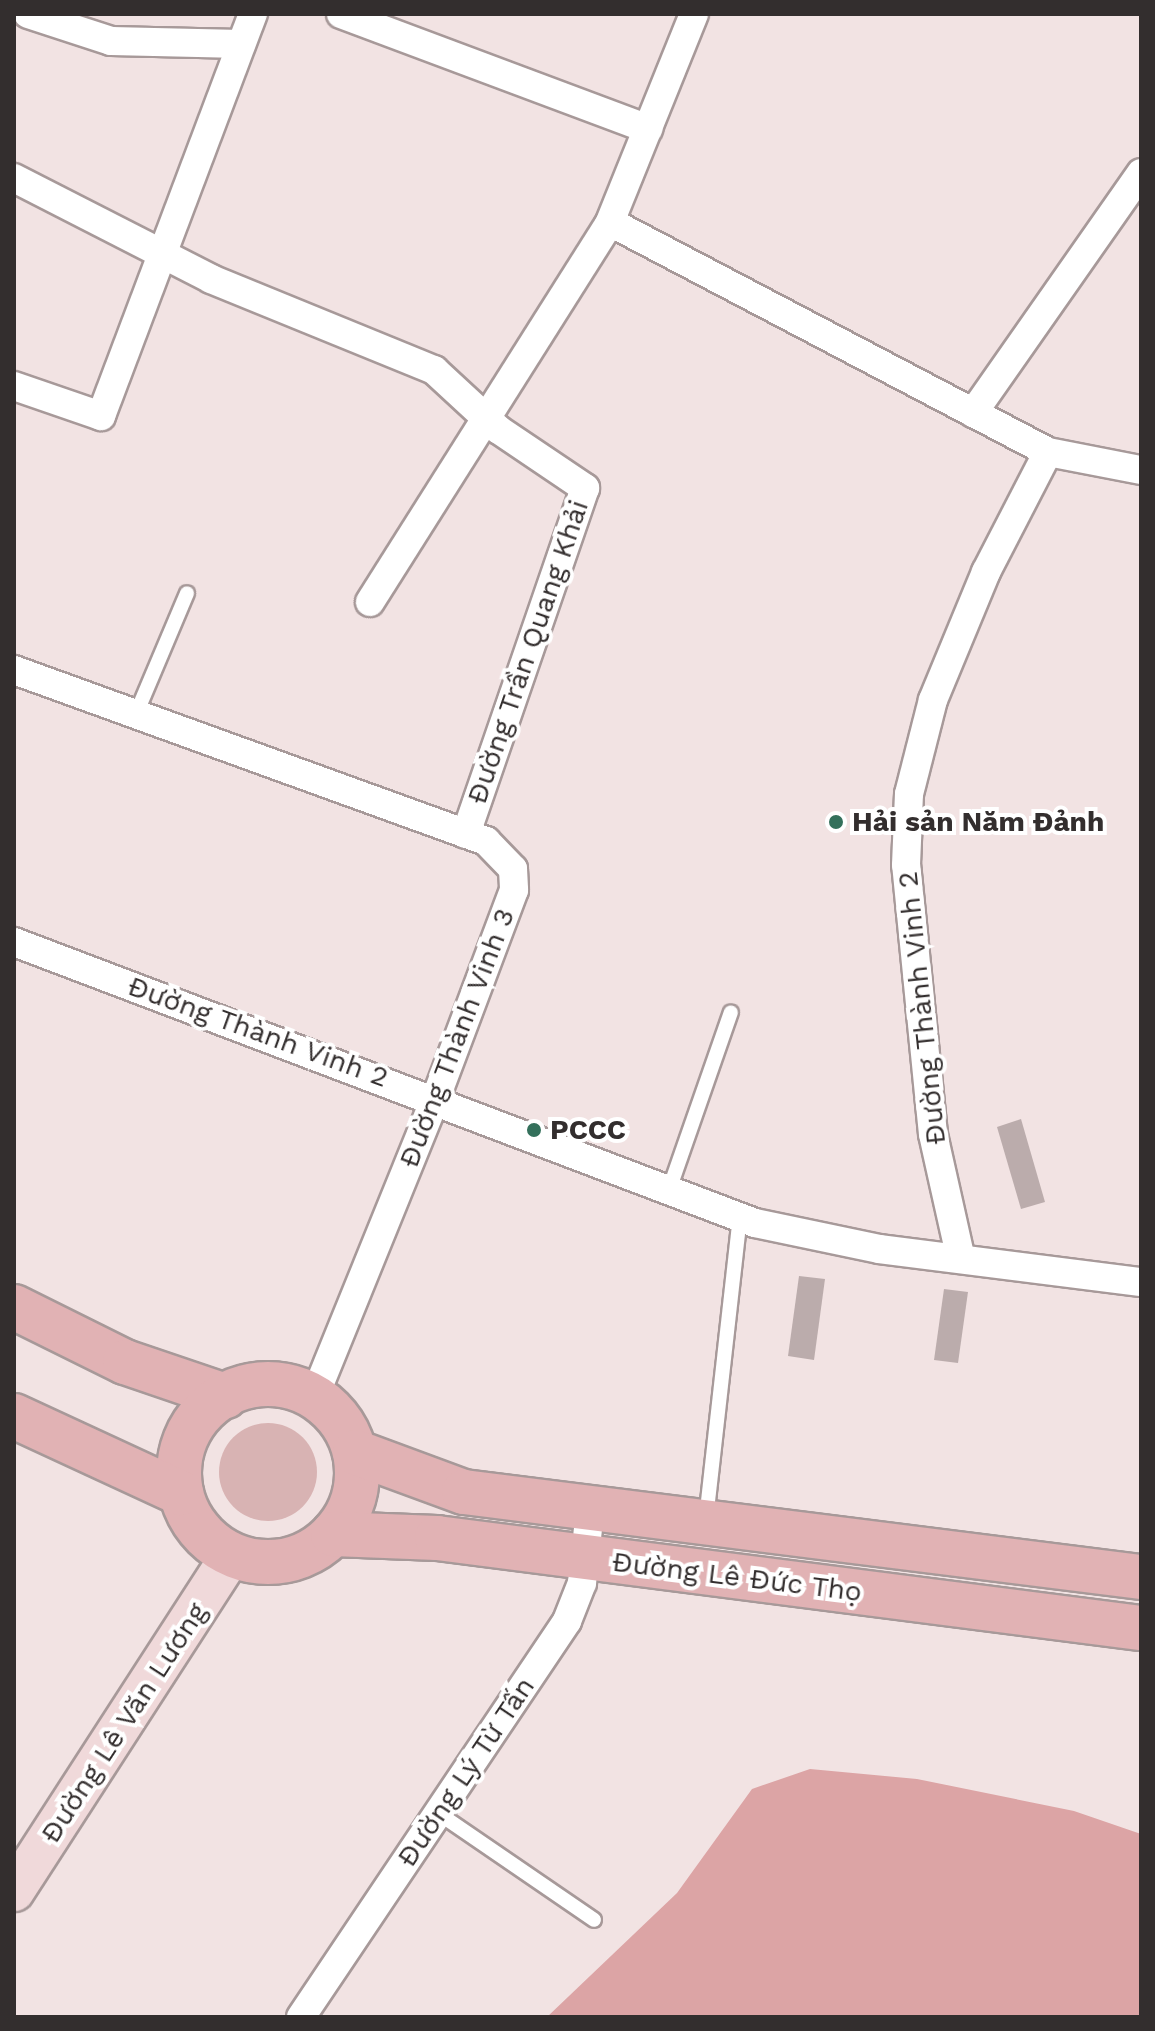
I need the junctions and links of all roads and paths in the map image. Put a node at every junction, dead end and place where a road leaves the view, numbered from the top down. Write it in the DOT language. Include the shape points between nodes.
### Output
graph roads {
  1 [pos="28,14"];
  2 [pos="253,14"];
  3 [pos="341,14"];
  4 [pos="694,14"];
  5 [pos="241,44"];
  6 [pos="648,129"];
  7 [pos="1141,173"];
  8 [pos="14,178"];
  9 [pos="610,222"];
  10 [pos="166,254"];
  11 [pos="14,386"];
  12 [pos="973,413"];
  13 [pos="490,422"];
  14 [pos="1048,452"];
  15 [pos="1141,470"];
  16 [pos="187,593"];
  17 [pos="370,602"];
  18 [pos="14,670"];
  19 [pos="136,714"];
  20 [pos="466,834"];
  21 [pos="14,942"];
  22 [pos="731,1012"];
  23 [pos="436,1097"];
  24 [pos="669,1190"];
  25 [pos="740,1217"];
  26 [pos="960,1255"];
  27 [pos="1141,1282"];
  28 [pos="14,1307"];
  29 [pos="225,1396"];
  30 [pos="314,1397"];
  31 [pos="14,1416"];
  32 [pos="355,1452"];
  33 [pos="181,1493"];
  34 [pos="590,1511"];
  35 [pos="706,1524"];
  36 [pos="333,1534"];
  37 [pos="232,1554"];
  38 [pos="585,1558"];
  39 [pos="1141,1577"];
  40 [pos="1141,1628"];
  41 [pos="438,1813"];
  42 [pos="20,1870"];
  43 [pos="594,1920"];
  44 [pos="301,2017"];
  1 -- 5 [label="street" via="111,41"];
  2 -- 5 [label="street"];
  3 -- 6 [label="street"];
  4 -- 6 [label="street"];
  5 -- 10 [label="street"];
  6 -- 9 [label="street"];
  7 -- 12 [label="street"];
  8 -- 10 [label="street, Đường Trần Quang Khải"];
  9 -- 12 [label="street"];
  9 -- 13 [label="street"];
  10 -- 11 [label="street" via="101,416"];
  10 -- 13 [label="street, Đường Trần Quang Khải" via="434,370"];
  12 -- 14 [label="street"];
  13 -- 17 [label="street"];
  13 -- 20 [label="street, Đường Trần Quang Khải" via="585,488"];
  14 -- 15 [label="street"];
  14 -- 26 [label="street, Đường Thành Vinh 2" via="933,700 909,794 906,865 933,1134"];
  16 -- 19 [label="lane"];
  18 -- 19 [label="street, Đường Thành Vinh 3"];
  19 -- 20 [label="street, Đường Thành Vinh 3"];
  20 -- 23 [label="street, Đường Thành Vinh 3" via="507,856 514,890"];
  21 -- 23 [label="street, Đường Thành Vinh 2"];
  22 -- 24 [label="lane"];
  23 -- 24 [label="street, Đường Thành Vinh 2"];
  23 -- 30 [label="street, Đường Thành Vinh 3"];
  24 -- 25 [label="street, Đường Thành Vinh 2"];
  25 -- 26 [label="street, Đường Thành Vinh 2" via="879,1249"];
  25 -- 35 [label="lane"];
  26 -- 27 [label="street, Đường Thành Vinh 2"];
  28 -- 29 [label="main road" via="125,1362"];
  29 -- 30 [label="main road" via="270,1385"];
  29 -- 33 [label="main road" via="187,1437"];
  30 -- 32 [label="main road" via="347,1430"];
  31 -- 33 [label="main road"];
  32 -- 34 [label="main road, Đường Lê Đức Thọ" via="438,1486"];
  32 -- 36 [label="main road" via="358,1481"];
  33 -- 37 [label="main road" via="203,1535"];
  34 -- 35 [label="main road, Đường Lê Đức Thọ"];
  34 -- 38 [label="street, Đường Lý Từ Tấn"];
  35 -- 39 [label="main road, Đường Lê Đức Thọ"];
  36 -- 37 [label="main road" via="292,1559"];
  36 -- 38 [label="main road, Đường Lê Đức Thọ" via="408,1536"];
  37 -- 42 [label="main road, Đường Lê Văn Lương"];
  38 -- 40 [label="main road, Đường Lê Đức Thọ"];
  38 -- 41 [label="street, Đường Lý Từ Tấn" via="567,1621"];
  41 -- 43 [label="lane"];
  41 -- 44 [label="street, Đường Lý Từ Tấn"];
}
